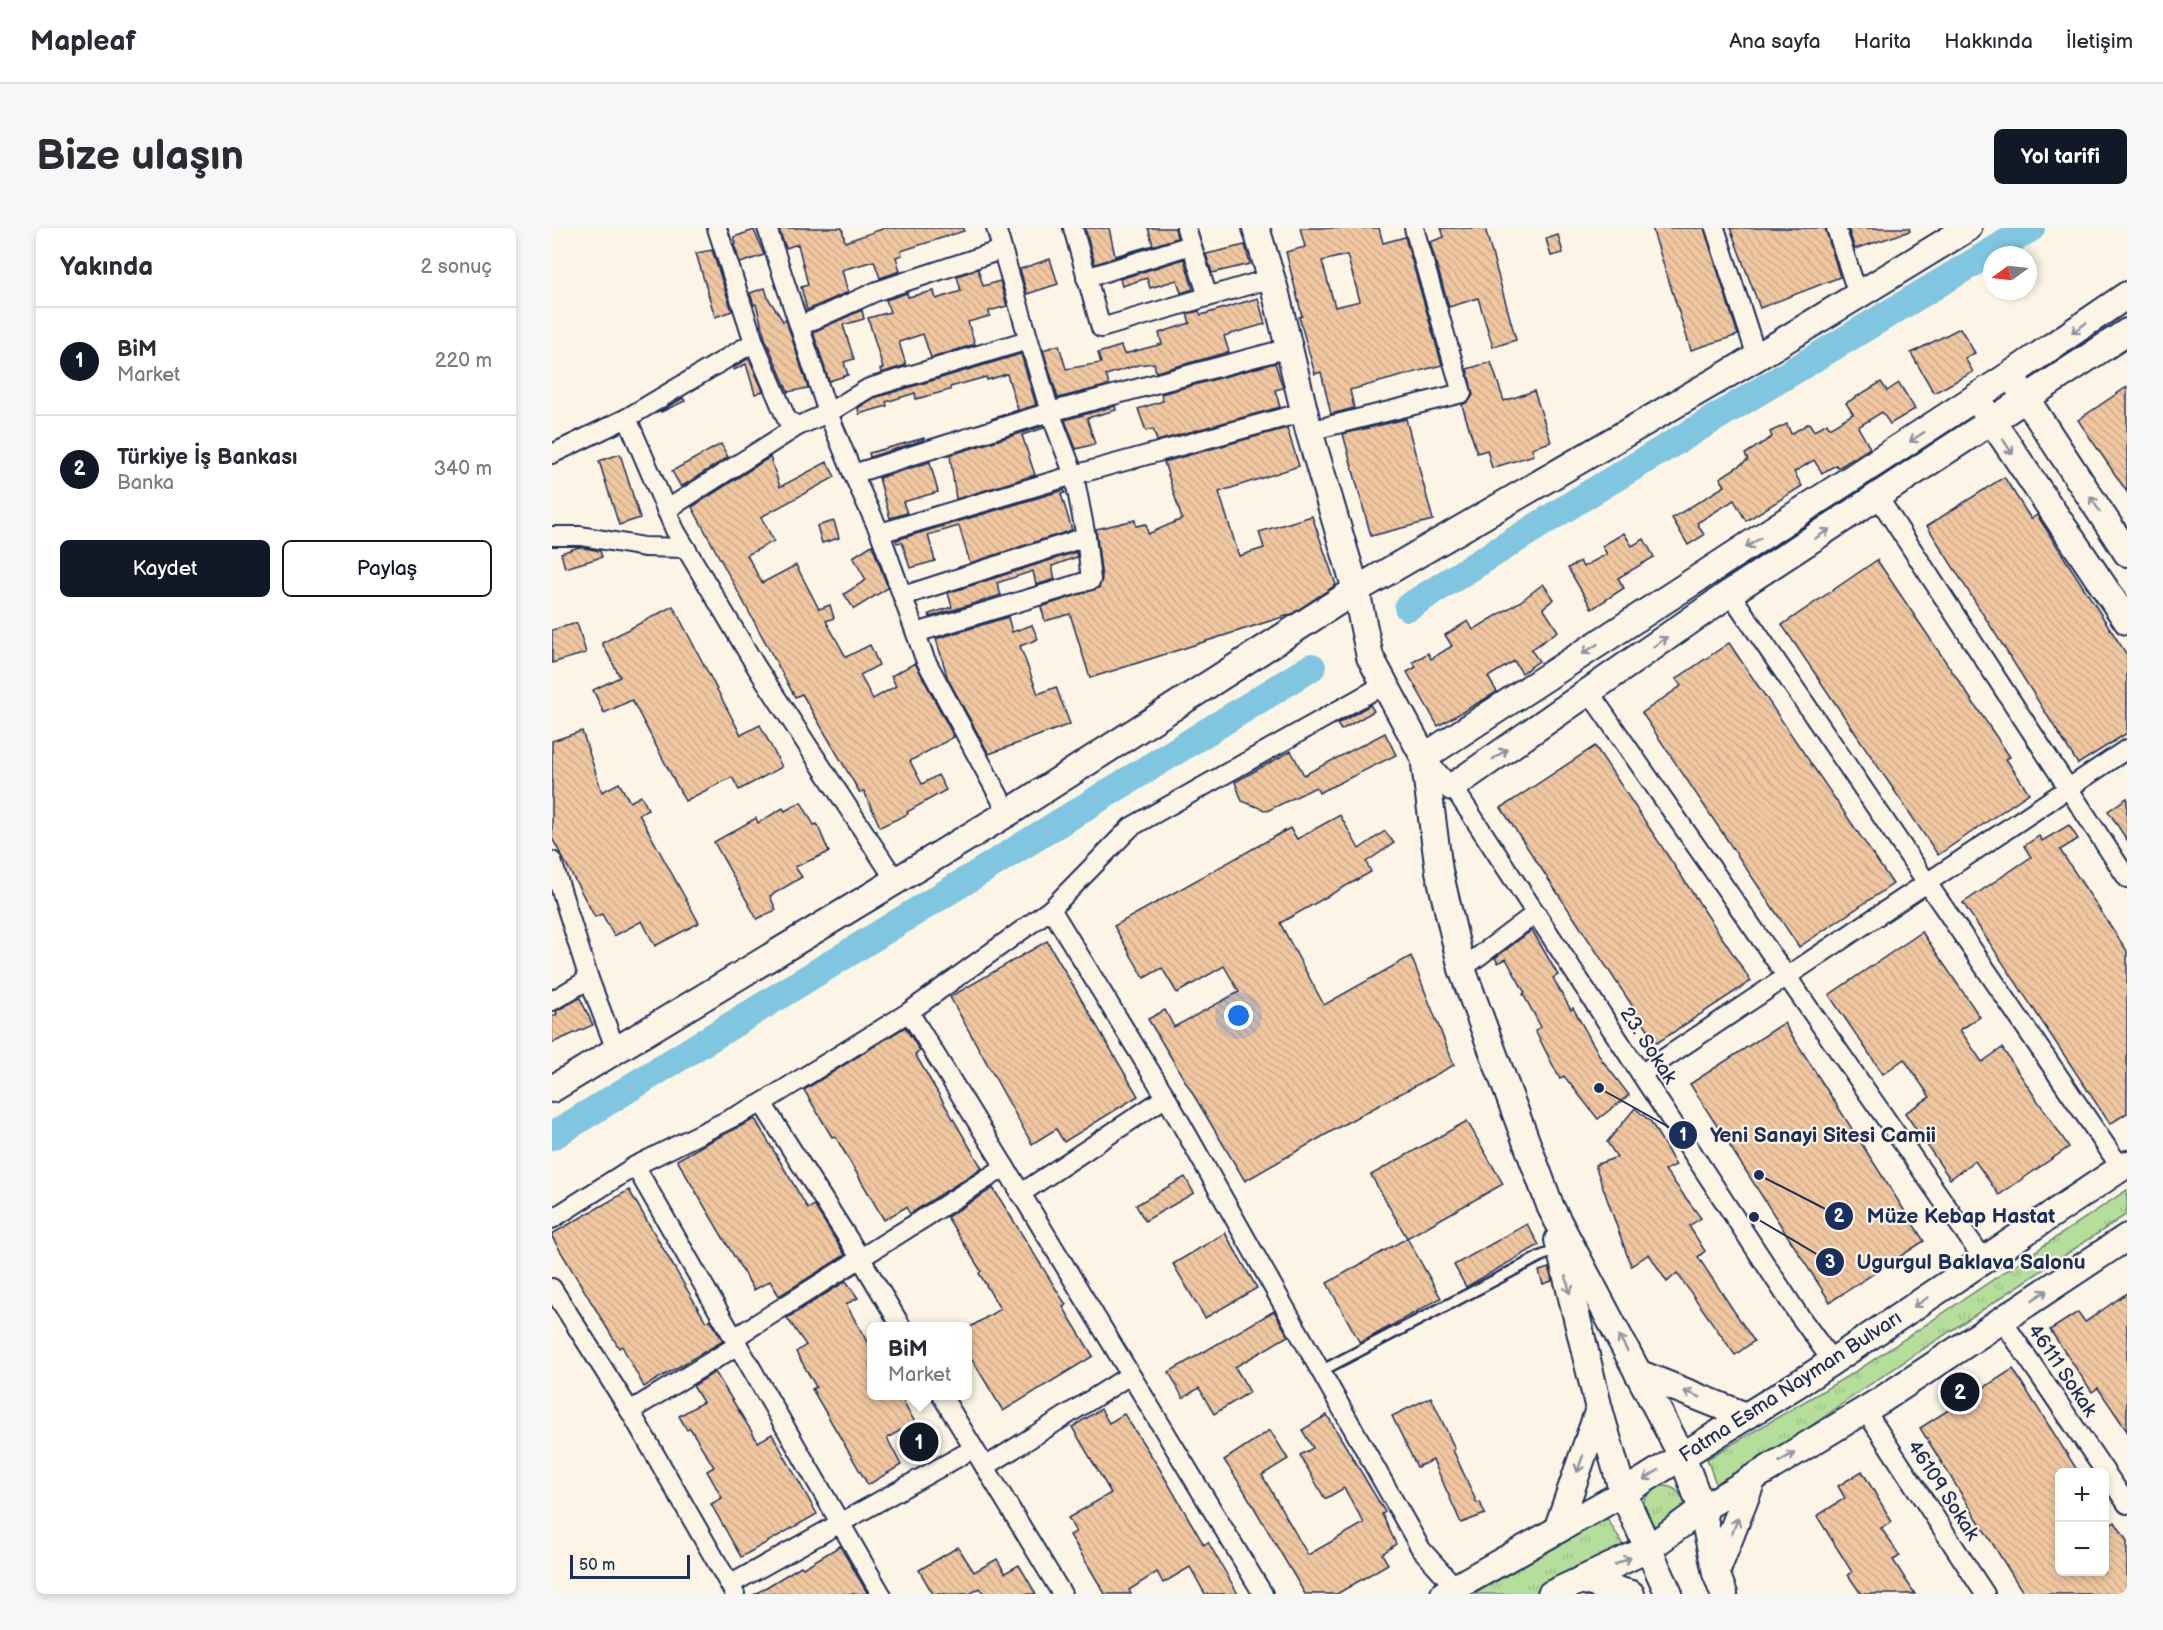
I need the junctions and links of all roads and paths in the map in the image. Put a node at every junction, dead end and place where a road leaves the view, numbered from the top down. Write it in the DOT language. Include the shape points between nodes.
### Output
graph roads {
  1 [pos="717,228"];
  2 [pos="767,228"];
  3 [pos="996,228"];
  4 [pos="1256,228"];
  5 [pos="1414,228"];
  6 [pos="1715,228"];
  7 [pos="1836,228"];
  8 [pos="1079,229"];
  9 [pos="1963,230"];
  10 [pos="1188,236"];
  11 [pos="1001,250"];
  12 [pos="1086,278"];
  13 [pos="1272,278"];
  14 [pos="1858,295"];
  15 [pos="2127,295"];
  16 [pos="1208,297"];
  17 [pos="800,326"];
  18 [pos="2127,332"];
  19 [pos="1028,340"];
  20 [pos="754,342"];
  21 [pos="1289,348"];
  22 [pos="1757,357"];
  23 [pos="2010,375"];
  24 [pos="1976,398"];
  25 [pos="2026,400"];
  26 [pos="1050,412"];
  27 [pos="828,413"];
  28 [pos="627,417"];
  29 [pos="1307,421"];
  30 [pos="1992,422"];
  31 [pos="798,426"];
  32 [pos="552,454"];
  33 [pos="853,474"];
  34 [pos="1074,475"];
  35 [pos="1878,497"];
  36 [pos="666,510"];
  37 [pos="880,533"];
  38 [pos="552,536"];
  39 [pos="1086,537"];
  40 [pos="686,548"];
  41 [pos="2127,553"];
  42 [pos="1356,590"];
  43 [pos="1730,593"];
  44 [pos="903,596"];
  45 [pos="2127,621"];
  46 [pos="916,633"];
  47 [pos="1385,684"];
  48 [pos="1589,692"];
  49 [pos="2127,750"];
  50 [pos="1424,757"];
  51 [pos="1452,787"];
  52 [pos="2068,788"];
  53 [pos="1008,813"];
  54 [pos="552,861"];
  55 [pos="2127,878"];
  56 [pos="896,881"];
  57 [pos="1927,883"];
  58 [pos="1051,909"];
  59 [pos="1536,913"];
  60 [pos="1461,969"];
  61 [pos="1787,976"];
  62 [pos="589,979"];
  63 [pos="552,1001"];
  64 [pos="909,1012"];
  65 [pos="616,1050"];
  66 [pos="1641,1074"];
  67 [pos="553,1085"];
  68 [pos="1166,1097"];
  69 [pos="762,1103"];
  70 [pos="635,1166"];
  71 [pos="2124,1166"];
  72 [pos="1005,1167"];
  73 [pos="1020,1194"];
  74 [pos="1551,1208"];
  75 [pos="552,1219"];
  76 [pos="2127,1237"];
  77 [pos="1560,1250"];
  78 [pos="861,1258"];
  79 [pos="1984,1260"];
  80 [pos="552,1288"];
  81 [pos="2002,1320"];
  82 [pos="899,1322"];
  83 [pos="736,1342"];
  84 [pos="1832,1361"];
  85 [pos="1321,1371"];
  86 [pos="1638,1372"];
  87 [pos="1130,1375"];
  88 [pos="945,1400"];
  89 [pos="1599,1409"];
  90 [pos="1865,1410"];
  91 [pos="630,1411"];
  92 [pos="1746,1416"];
  93 [pos="973,1449"];
  94 [pos="1682,1456"];
  95 [pos="985,1467"];
  96 [pos="1753,1478"];
  97 [pos="1623,1493"];
  98 [pos="2127,1504"];
  99 [pos="1702,1509"];
  100 [pos="841,1523"];
  101 [pos="1557,1530"];
  102 [pos="1648,1550"];
  103 [pos="1581,1580"];
  104 [pos="1720,1583"];
  105 [pos="733,1589"];
  106 [pos="1450,1591"];
  107 [pos="881,1594"];
  108 [pos="1062,1594"];
  109 [pos="1263,1594"];
  110 [pos="1551,1594"];
  111 [pos="1631,1594"];
  112 [pos="1670,1594"];
  113 [pos="1985,1594"];
  1 -- 20 [label="street"];
  2 -- 17 [label="street"];
  3 -- 11 [label="street"];
  4 -- 13 [label="main road"];
  5 -- 29 [label="street" via="1462,393"];
  6 -- 22 [label="street"];
  7 -- 14 [label="street"];
  8 -- 12 [label="street"];
  9 -- 14 [label="main road"];
  10 -- 12 [label="street"];
  10 -- 16 [label="street"];
  11 -- 17 [label="street" via="877,291"];
  11 -- 19 [label="street"];
  12 -- 16 [label="street" via="1101,328"];
  13 -- 16 [label="street"];
  13 -- 21 [label="main road"];
  14 -- 22 [label="main road"];
  15 -- 23 [label="main road, one-way"];
  17 -- 27 [label="street"];
  18 -- 25 [label="main road"];
  19 -- 26 [label="street"];
  19 -- 27 [label="street" via="869,388"];
  20 -- 28 [label="street"];
  20 -- 31 [label="street" via="787,420"];
  21 -- 26 [label="street"];
  21 -- 29 [label="main road"];
  22 -- 42 [label="main road"];
  23 -- 24 [label="main road"];
  23 -- 25 [label="main road"];
  24 -- 30 [label="main road"];
  24 -- 50 [label="main road, one-way"];
  25 -- 30 [label="main road"];
  41 -- 25 [label="main road, one-way"];
  26 -- 33 [label="street"];
  26 -- 34 [label="street"];
  27 -- 31 [label="street"];
  27 -- 33 [label="street"];
  28 -- 32 [label="street"];
  28 -- 36 [label="street"];
  29 -- 34 [label="street"];
  29 -- 42 [label="main road"];
  30 -- 35 [label="main road"];
  30 -- 45 [label="main road, one-way"];
  31 -- 36 [label="street"];
  33 -- 37 [label="street"];
  34 -- 37 [label="street"];
  34 -- 39 [label="street"];
  43 -- 35 [label="main road, one-way"];
  35 -- 52 [label="street"];
  36 -- 40 [label="street"];
  37 -- 44 [label="street"];
  38 -- 40 [label="street"];
  39 -- 44 [label="street"];
  39 -- 46 [label="street" via="1091,580"];
  40 -- 56 [label="street" via="757,668"];
  42 -- 47 [label="main road" via="1370,657"];
  42 -- 53 [label="main road"];
  48 -- 43 [label="main road, one-way"];
  43 -- 57 [label="street"];
  44 -- 46 [label="street"];
  46 -- 53 [label="street" via="925,658"];
  47 -- 50 [label="main road"];
  47 -- 58 [label="street" via="1131,827"];
  51 -- 48 [label="main road, one-way"];
  48 -- 61 [label="street"];
  49 -- 52 [label="street"];
  50 -- 51 [label="street, 23. Sokak"];
  50 -- 60 [label="main road" via="1439,871"];
  51 -- 59 [label="street, 23. Sokak"];
  52 -- 55 [label="street"];
  52 -- 57 [label="street"];
  53 -- 56 [label="main road"];
  54 -- 62 [label="street"];
  56 -- 65 [label="main road"];
  57 -- 61 [label="street"];
  57 -- 71 [label="street"];
  58 -- 64 [label="street"];
  58 -- 68 [label="street"];
  59 -- 60 [label="street"];
  59 -- 66 [label="street, 23. Sokak"];
  60 -- 74 [label="main road"];
  61 -- 66 [label="street"];
  61 -- 79 [label="street"];
  62 -- 63 [label="street"];
  62 -- 65 [label="street"];
  64 -- 69 [label="street"];
  64 -- 72 [label="street"];
  65 -- 67 [label="main road"];
  66 -- 84 [label="street, 23. Sokak"];
  68 -- 73 [label="street"];
  68 -- 85 [label="street"];
  69 -- 70 [label="street"];
  69 -- 78 [label="street"];
  70 -- 75 [label="street"];
  70 -- 83 [label="street"];
  71 -- 79 [label="main road, Fatma Esma Nayman Bulvarı"];
  72 -- 73 [label="street"];
  72 -- 78 [label="street"];
  73 -- 87 [label="street"];
  74 -- 77 [label="main road"];
  86 -- 74 [label="main road, one-way"];
  81 -- 76 [label="main road, one-way"];
  77 -- 85 [label="lane"];
  77 -- 89 [label="main road, one-way"];
  78 -- 82 [label="street"];
  78 -- 83 [label="street"];
  79 -- 84 [label="main road, Fatma Esma Nayman Bulvarı, one-way"];
  80 -- 91 [label="street"];
  81 -- 90 [label="main road"];
  81 -- 98 [label="street, 46111 Sokak"];
  83 -- 91 [label="street"];
  83 -- 100 [label="street"];
  84 -- 92 [label="main road, Fatma Esma Nayman Bulvarı"];
  85 -- 106 [label="street" via="1421,1549"];
  92 -- 86 [label="main road, one-way"];
  86 -- 94 [label="main road"];
  87 -- 95 [label="street"];
  87 -- 109 [label="street"];
  88 -- 93 [label="street"];
  89 -- 97 [label="main road"];
  89 -- 101 [label="main road, one-way"];
  96 -- 90 [label="main road, one-way"];
  90 -- 113 [label="street, 46109 Sokak"];
  91 -- 105 [label="street"];
  92 -- 94 [label="main road, Fatma Esma Nayman Bulvarı"];
  93 -- 95 [label="street"];
  93 -- 100 [label="street"];
  94 -- 97 [label="main road, Fatma Esma Nayman Bulvarı, one-way"];
  94 -- 99 [label="main road"];
  95 -- 108 [label="street"];
  96 -- 99 [label="main road"];
  104 -- 96 [label="main road, one-way"];
  97 -- 101 [label="main road, Fatma Esma Nayman Bulvarı"];
  97 -- 102 [label="main road"];
  99 -- 102 [label="main road"];
  99 -- 104 [label="main road"];
  100 -- 105 [label="street"];
  100 -- 107 [label="street"];
  101 -- 106 [label="main road, Fatma Esma Nayman Bulvarı"];
  103 -- 102 [label="main road, one-way"];
  102 -- 112 [label="main road"];
  103 -- 110 [label="main road"];
  103 -- 111 [label="main road"];
}
